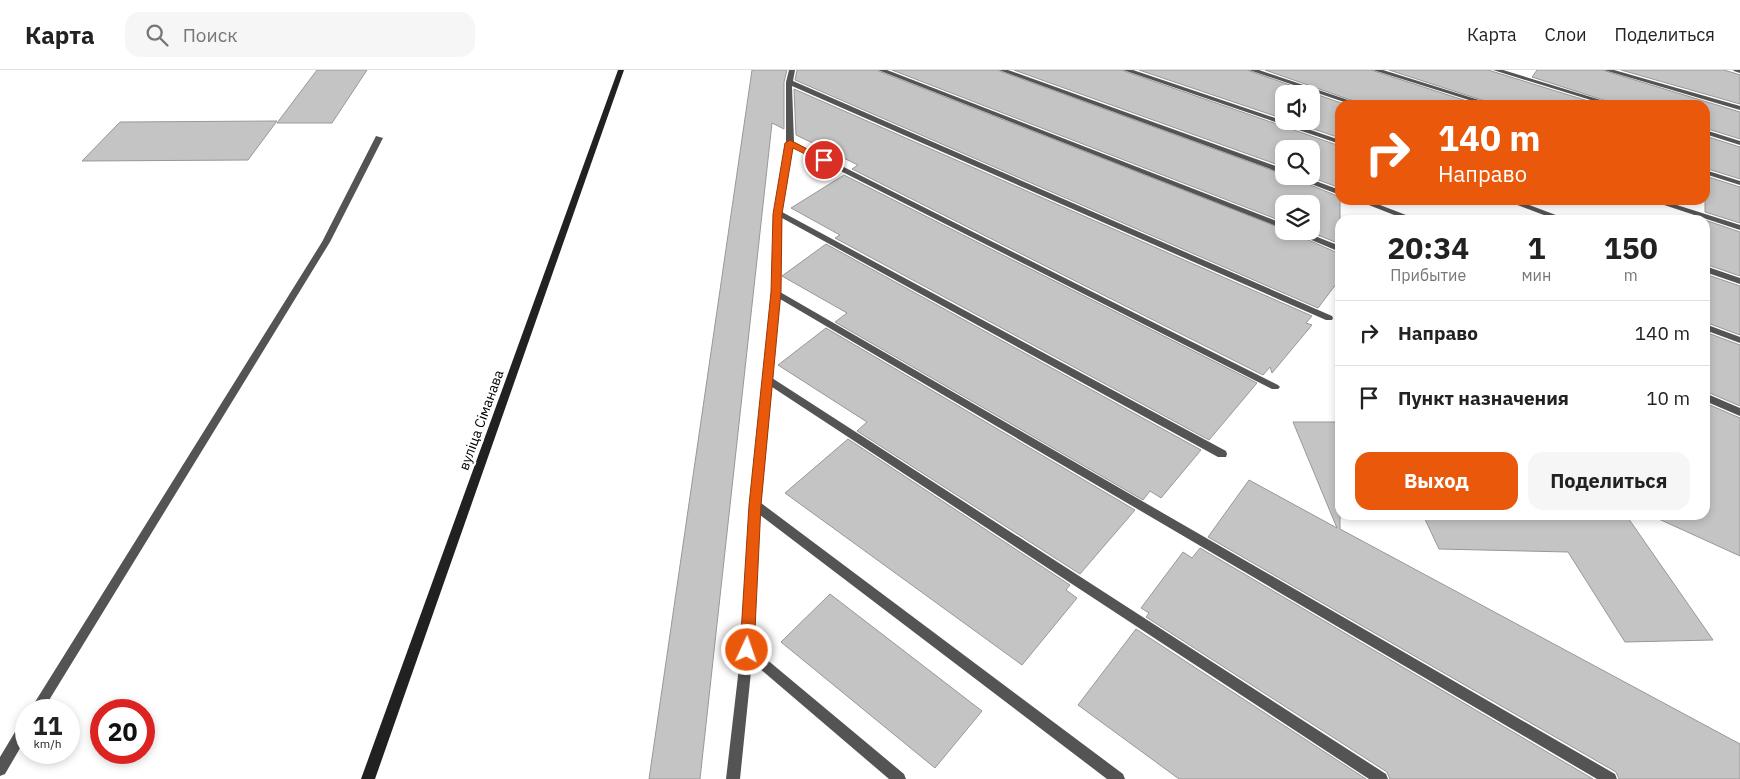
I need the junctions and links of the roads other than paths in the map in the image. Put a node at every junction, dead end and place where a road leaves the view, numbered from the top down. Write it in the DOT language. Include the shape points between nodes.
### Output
graph roads {
  1 [pos="621,70"];
  2 [pos="792,70"];
  3 [pos="881,70"];
  4 [pos="1002,70"];
  5 [pos="1126,70"];
  6 [pos="1252,70"];
  7 [pos="1376,70"];
  8 [pos="1496,70"];
  9 [pos="1606,70"];
  10 [pos="789,82"];
  11 [pos="1345,100"];
  12 [pos="1475,100"];
  13 [pos="1597,100"];
  14 [pos="1740,108"];
  15 [pos="1710,134"];
  16 [pos="379,138"];
  17 [pos="1335,140"];
  18 [pos="790,143"];
  19 [pos="1740,143"];
  20 [pos="1275,169"];
  21 [pos="1710,174"];
  22 [pos="1740,183"];
  23 [pos="1318,185"];
  24 [pos="1335,191"];
  25 [pos="1374,205"];
  26 [pos="1522,205"];
  27 [pos="1669,205"];
  28 [pos="778,214"];
  29 [pos="1401,215"];
  30 [pos="1551,215"];
  31 [pos="1700,215"];
  32 [pos="1710,218"];
  33 [pos="1275,223"];
  34 [pos="1740,228"];
  35 [pos="1317,240"];
  36 [pos="1335,247"];
  37 [pos="1710,271"];
  38 [pos="1740,281"];
  39 [pos="776,292"];
  40 [pos="1329,318"];
  41 [pos="1710,329"];
  42 [pos="1740,340"];
  43 [pos="768,380"];
  44 [pos="1275,387"];
  45 [pos="1710,400"];
  46 [pos="1740,412"];
  47 [pos="1222,454"];
  48 [pos="755,505"];
  49 [pos="747,650"];
  50 [pos="43,699"];
  51 [pos="15,744"];
  52 [pos="0,769"];
  53 [pos="368,779"];
  54 [pos="733,779"];
  55 [pos="900,779"];
  56 [pos="1118,779"];
  57 [pos="1381,779"];
  58 [pos="1610,779"];
  1 -- 53 [label="main road, вуліца Сіманава"];
  2 -- 10 [label="lane"];
  3 -- 33 [label="lane"];
  4 -- 20 [label="lane"];
  5 -- 17 [label="lane"];
  6 -- 11 [label="lane"];
  7 -- 12 [label="lane"];
  8 -- 13 [label="lane"];
  9 -- 14 [label="lane"];
  10 -- 18 [label="lane"];
  10 -- 40 [label="lane"];
  15 -- 19 [label="lane"];
  16 -- 50 [label="lane" via="326,242"];
  18 -- 28 [label="lane"];
  18 -- 44 [label="lane"];
  21 -- 22 [label="lane"];
  23 -- 24 [label="lane"];
  25 -- 29 [label="lane"];
  26 -- 30 [label="lane"];
  27 -- 31 [label="lane"];
  28 -- 39 [label="lane"];
  28 -- 47 [label="lane"];
  32 -- 34 [label="lane"];
  35 -- 36 [label="lane"];
  37 -- 38 [label="lane"];
  39 -- 43 [label="lane"];
  39 -- 58 [label="lane"];
  41 -- 42 [label="lane"];
  43 -- 48 [label="lane"];
  43 -- 57 [label="lane"];
  45 -- 46 [label="lane"];
  48 -- 49 [label="lane"];
  48 -- 56 [label="lane"];
  49 -- 54 [label="lane"];
  49 -- 55 [label="lane"];
  51 -- 52 [label="lane"];
}
